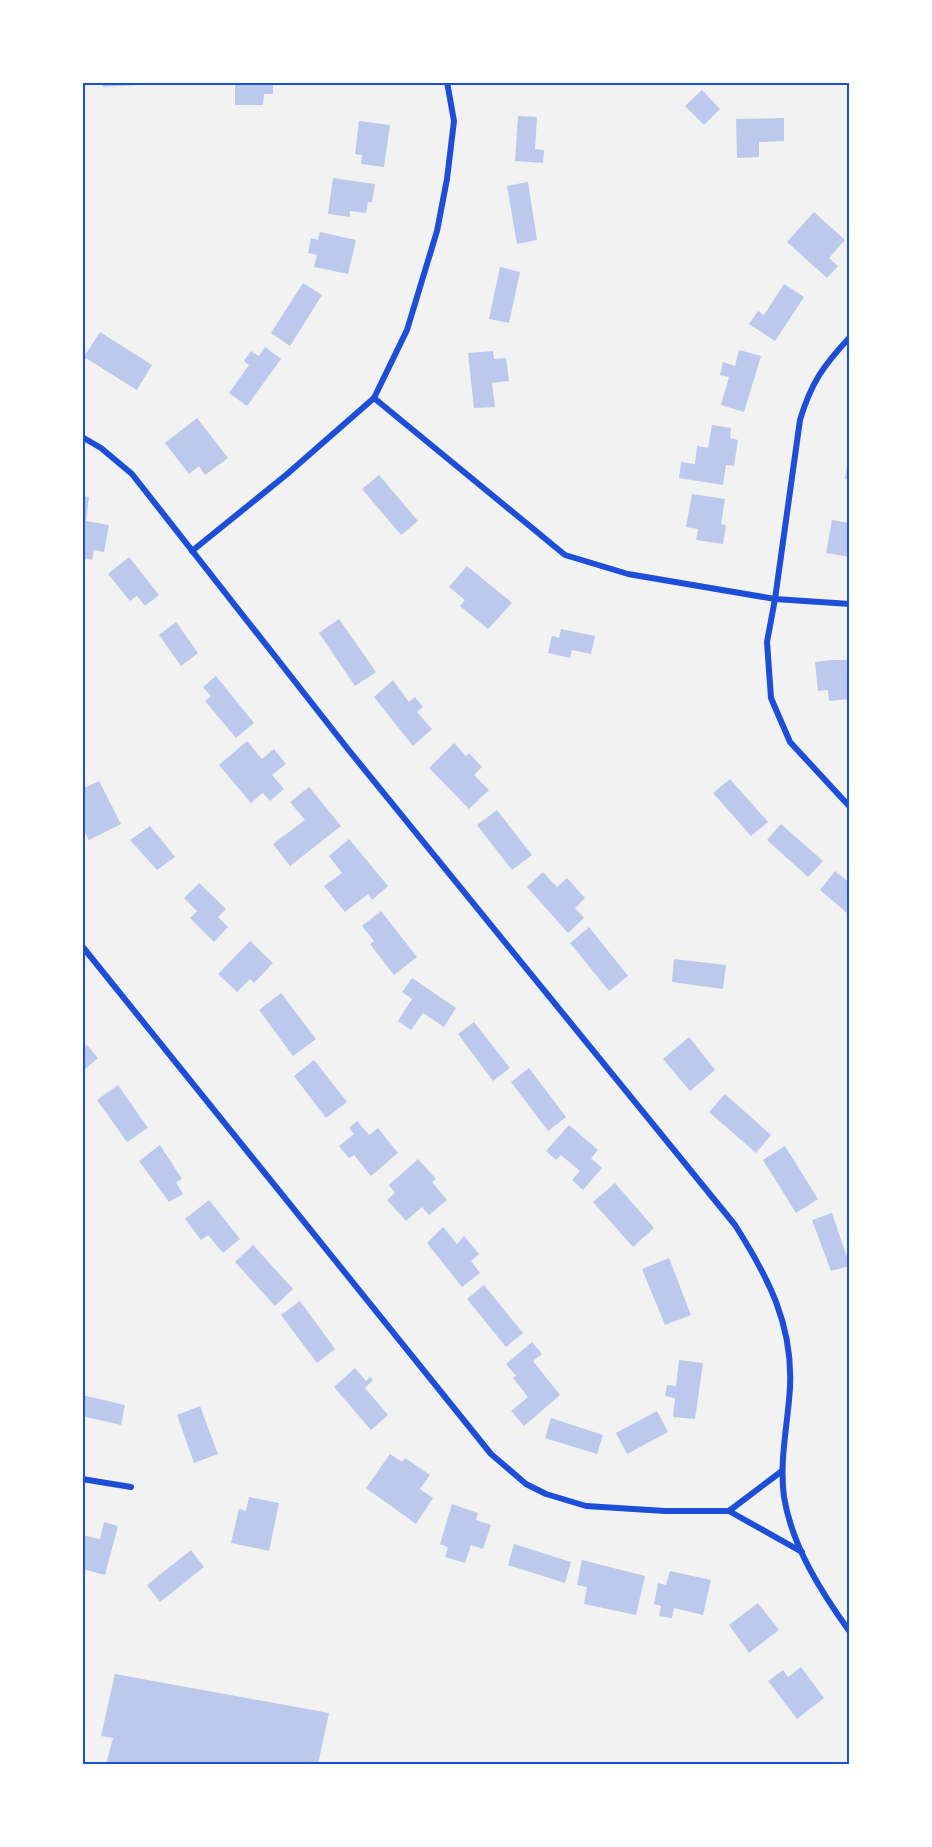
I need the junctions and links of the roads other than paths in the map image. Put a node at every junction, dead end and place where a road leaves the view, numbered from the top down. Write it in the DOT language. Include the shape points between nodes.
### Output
graph roads {
  1 [pos="447,82"];
  2 [pos="849,337"];
  3 [pos="374,398"];
  4 [pos="82,437"];
  5 [pos="192,551"];
  6 [pos="776,599"];
  7 [pos="849,604"];
  8 [pos="849,807"];
  9 [pos="82,946"];
  10 [pos="782,1472"];
  11 [pos="82,1479"];
  12 [pos="131,1487"];
  13 [pos="729,1511"];
  14 [pos="802,1553"];
  15 [pos="849,1632"];
  1 -- 3 [label="street" via="454,121 437,231 406,330"];
  2 -- 6 [label="street" via="808,393 800,420"];
  3 -- 5 [label="street" via="286,476"];
  3 -- 6 [label="street" via="565,555 628,574"];
  4 -- 5 [label="street" via="132,474"];
  5 -- 10 [label="street" via="735,1225 760,1263 775,1297 790,1357"];
  6 -- 7 [label="street"];
  6 -- 8 [label="street" via="767,642 771,698 790,742"];
  9 -- 13 [label="street" via="491,1454 526,1484 586,1506"];
  10 -- 13 [label="street"];
  10 -- 14 [label="street" via="790,1524"];
  11 -- 12 [label="street"];
  13 -- 14 [label="street"];
  14 -- 15 [label="street"];
}
